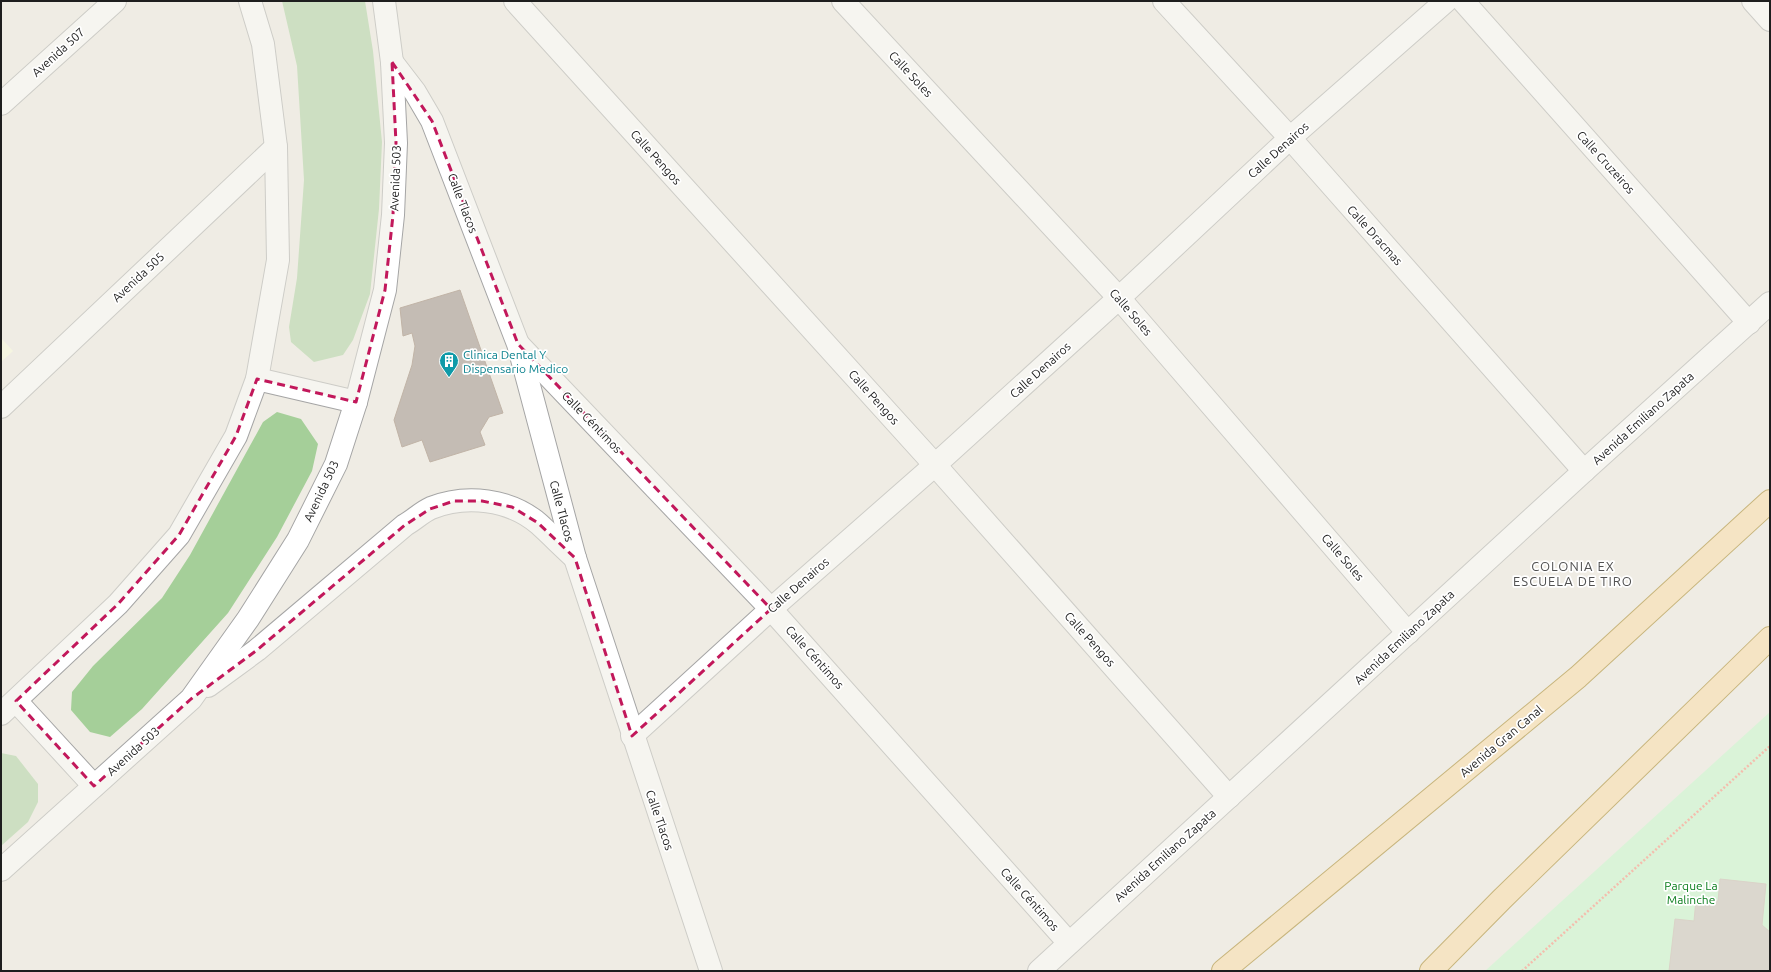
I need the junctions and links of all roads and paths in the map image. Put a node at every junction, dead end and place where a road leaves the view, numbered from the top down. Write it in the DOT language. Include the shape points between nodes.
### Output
graph roads {
  1 [pos="115,1"];
  2 [pos="250,1"];
  3 [pos="384,1"];
  4 [pos="515,1"];
  5 [pos="843,1"];
  6 [pos="1164,1"];
  7 [pos="1446,1"];
  8 [pos="1463,1"];
  9 [pos="1753,1"];
  10 [pos="1770,20"];
  11 [pos="392,62"];
  12 [pos="1,104"];
  13 [pos="1290,138"];
  14 [pos="276,147"];
  15 [pos="1119,298"];
  16 [pos="1770,303"];
  17 [pos="1749,323"];
  18 [pos="518,344"];
  19 [pos="256,379"];
  20 [pos="356,402"];
  21 [pos="1,407"];
  22 [pos="935,465"];
  23 [pos="1584,471"];
  24 [pos="1770,501"];
  25 [pos="575,558"];
  26 [pos="771,609"];
  27 [pos="1408,633"];
  28 [pos="1770,638"];
  29 [pos="191,699"];
  30 [pos="9,708"];
  31 [pos="632,736"];
  32 [pos="1770,746"];
  33 [pos="94,786"];
  34 [pos="1229,797"];
  35 [pos="1,870"];
  36 [pos="1069,943"];
  37 [pos="711,971"];
  38 [pos="1039,971"];
  39 [pos="1222,971"];
  40 [pos="1431,971"];
  41 [pos="1522,971"];
  1 -- 12 [label="street, Avenida 507"];
  2 -- 14 [label="street" via="263,44"];
  3 -- 11 [label="street, Avenida 503"];
  4 -- 22 [label="street, Calle Pengos"];
  5 -- 15 [label="street, Calle Soles"];
  6 -- 13 [label="street, Calle Dracmas"];
  7 -- 13 [label="street, Calle Denairos"];
  8 -- 17 [label="street, Calle Cruzeiros"];
  9 -- 10 [label="street"];
  11 -- 18 [label="street, Calle Tlacos" via="415,92 432,121"];
  11 -- 20 [label="street, Avenida 503" via="396,143 393,215 385,290"];
  13 -- 15 [label="street, Calle Denairos"];
  13 -- 23 [label="street, Calle Dracmas"];
  14 -- 19 [label="street" via="278,260"];
  14 -- 21 [label="street, Avenida 505"];
  15 -- 22 [label="street, Calle Denairos"];
  15 -- 27 [label="street, Calle Soles"];
  16 -- 17 [label="street, Avenida Emiliano Zapata"];
  17 -- 23 [label="street, Avenida Emiliano Zapata"];
  18 -- 25 [label="street, Calle Tlacos"];
  18 -- 26 [label="street, Calle Céntimos"];
  19 -- 20 [label="street"];
  19 -- 30 [label="street" via="236,436 179,535 118,604"];
  20 -- 29 [label="street, Avenida 503" via="336,464 298,540 248,619"];
  22 -- 26 [label="street, Calle Denairos"];
  22 -- 34 [label="street, Calle Pengos"];
  23 -- 27 [label="street, Avenida Emiliano Zapata"];
  24 -- 39 [label="main road, Avenida Gran Canal" via="1578,677"];
  25 -- 29 [label="street" via="538,523 512,507 482,501 454,501 430,509 406,525 256,650"];
  25 -- 31 [label="street, Calle Tlacos"];
  26 -- 31 [label="street, Calle Denairos"];
  26 -- 36 [label="street, Calle Céntimos"];
  27 -- 34 [label="street, Avenida Emiliano Zapata"];
  28 -- 40 [label="main road"];
  29 -- 33 [label="street, Avenida 503"];
  30 -- 33 [label="street"];
  31 -- 37 [label="street, Calle Tlacos"];
  32 -- 41 [label="path"];
  33 -- 35 [label="street, Avenida 503"];
  34 -- 36 [label="street, Avenida Emiliano Zapata"];
  36 -- 38 [label="street, Avenida Emiliano Zapata"];
}
